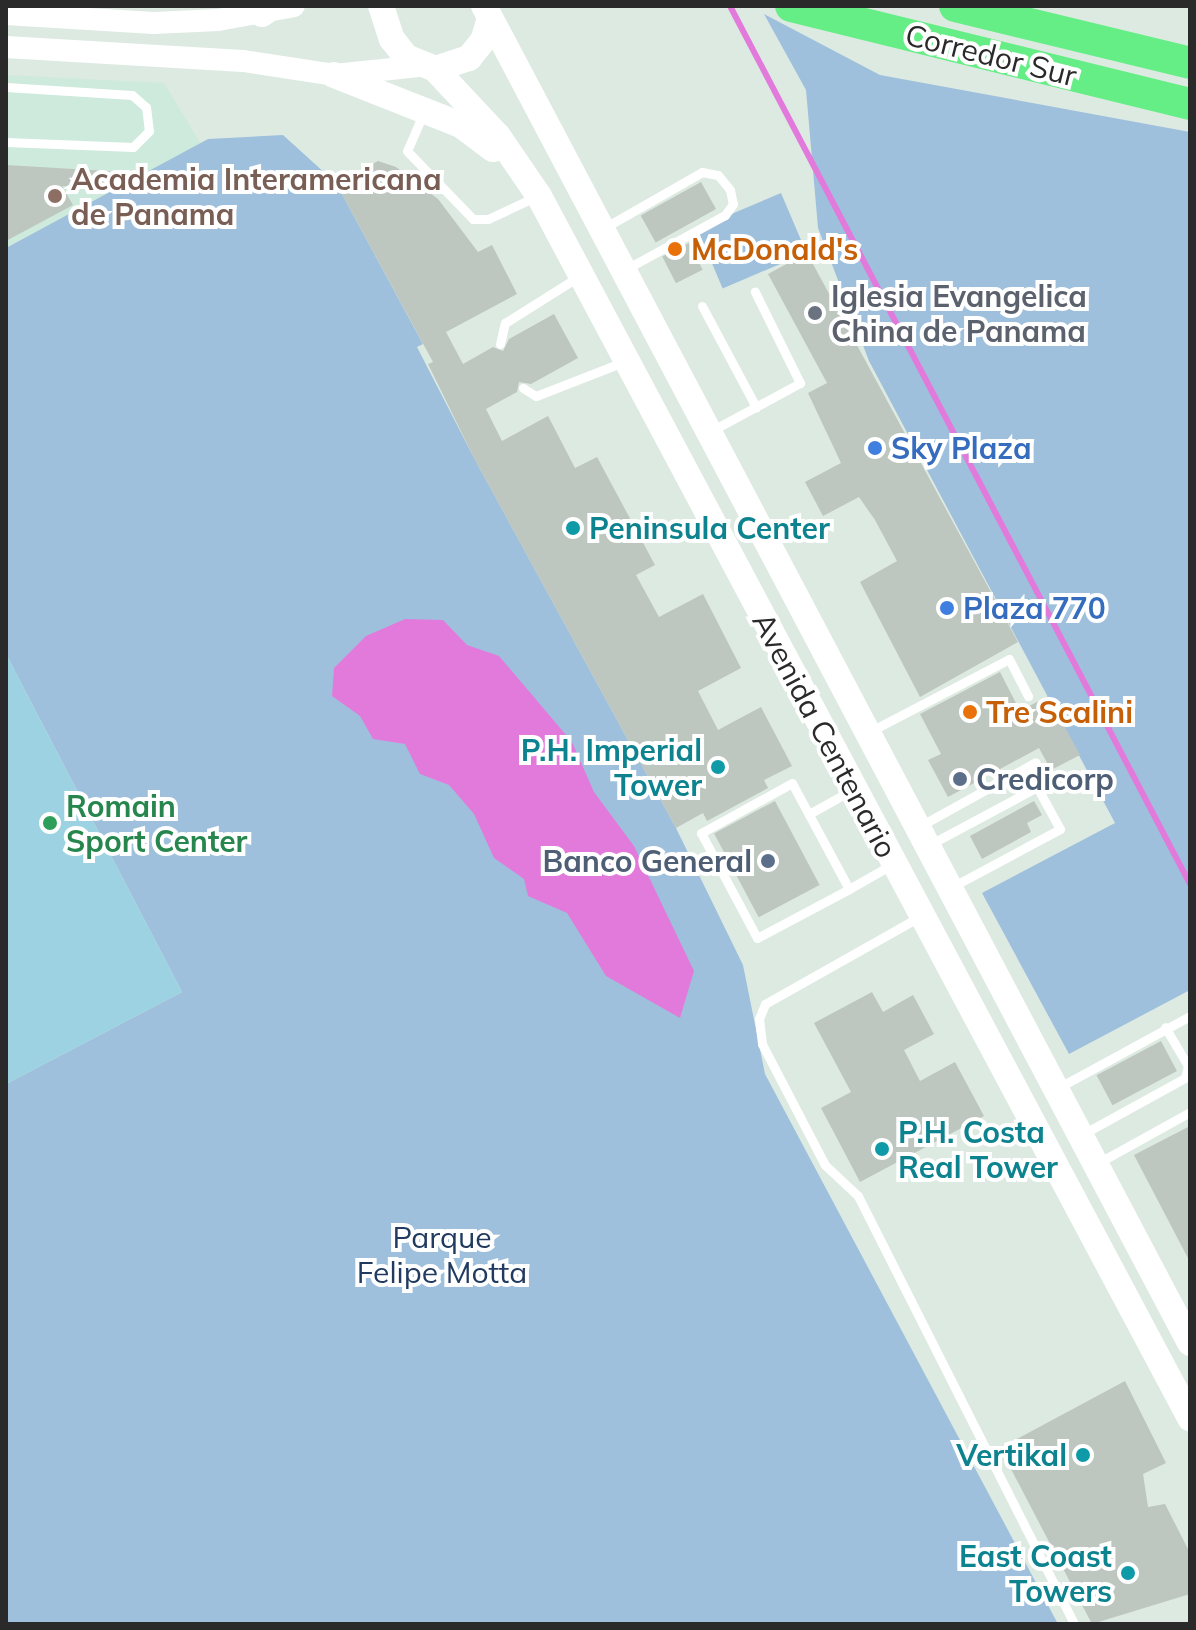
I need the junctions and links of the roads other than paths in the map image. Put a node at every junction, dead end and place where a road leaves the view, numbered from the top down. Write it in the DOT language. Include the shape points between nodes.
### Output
graph roads {
  1 [pos="294,6"];
  2 [pos="381,6"];
  3 [pos="791,6"];
  4 [pos="955,6"];
  5 [pos="268,10"];
  6 [pos="6,14"];
  7 [pos="486,14"];
  8 [pos="154,23"];
  9 [pos="6,47"];
  10 [pos="153,54"];
  11 [pos="1190,63"];
  12 [pos="427,68"];
  13 [pos="334,75"];
  14 [pos="6,87"];
  15 [pos="1190,104"];
  16 [pos="424,111"];
  17 [pos="6,142"];
  18 [pos="534,188"];
  19 [pos="602,229"];
  20 [pos="623,270"];
  21 [pos="581,275"];
  22 [pos="755,292"];
  23 [pos="639,300"];
  24 [pos="702,306"];
  25 [pos="604,318"];
  26 [pos="500,344"];
  27 [pos="626,361"];
  28 [pos="523,388"];
  29 [pos="756,407"];
  30 [pos="710,437"];
  31 [pos="678,458"];
  32 [pos="1028,696"];
  33 [pos="866,733"];
  34 [pos="1036,762"];
  35 [pos="854,789"];
  36 [pos="809,814"];
  37 [pos="922,837"];
  38 [pos="894,864"];
  39 [pos="849,889"];
  40 [pos="952,894"];
  41 [pos="921,916"];
  42 [pos="1190,1016"];
  43 [pos="1165,1027"];
  44 [pos="1055,1089"];
  45 [pos="1190,1112"];
  46 [pos="1080,1136"];
  47 [pos="1095,1164"];
  48 [pos="1190,1343"];
  49 [pos="1190,1418"];
  50 [pos="1074,1624"];
  1 -- 5 [label="street"];
  2 -- 12 [label="main road, Avenida Centenario" via="392,39"];
  3 -- 15 [label="highway, Corredor Sur"];
  4 -- 11 [label="highway, Corredor Sur"];
  5 -- 8 [label="street"];
  6 -- 8 [label="street"];
  7 -- 12 [label="main road" via="483,41 469,58"];
  7 -- 19 [label="main road, Avenida Centenario"];
  8 -- 10 [label="street"];
  9 -- 10 [label="street"];
  10 -- 13 [label="street"];
  12 -- 13 [label="street"];
  12 -- 18 [label="main road, Avenida Centenario" via="498,136"];
  13 -- 16 [label="main road"];
  14 -- 17 [label="lane" via="132,95 146,107 149,131 133,147"];
  16 -- 18 [label="main road" via="461,125"];
  16 -- 18 [label="lane" via="407,151 473,219 488,219"];
  18 -- 21 [label="main road, Avenida Centenario"];
  19 -- 20 [label="main road, Avenida Centenario"];
  19 -- 20 [label="lane" via="702,172 718,175 730,190 733,204 725,215"];
  20 -- 23 [label="main road, Avenida Centenario"];
  21 -- 25 [label="main road, Avenida Centenario"];
  21 -- 26 [label="lane" via="505,323"];
  22 -- 29 [label="lane" via="800,383"];
  23 -- 25 [label="main road"];
  23 -- 30 [label="main road, Avenida Centenario"];
  24 -- 29 [label="lane"];
  25 -- 27 [label="main road, Avenida Centenario"];
  27 -- 28 [label="lane" via="536,396"];
  27 -- 31 [label="main road, Avenida Centenario"];
  29 -- 30 [label="lane"];
  30 -- 31 [label="main road"];
  30 -- 33 [label="main road, Avenida Centenario"];
  31 -- 35 [label="main road, Avenida Centenario"];
  32 -- 33 [label="lane" via="1009,659"];
  33 -- 37 [label="main road, Avenida Centenario"];
  34 -- 37 [label="lane"];
  35 -- 36 [label="lane"];
  35 -- 38 [label="main road, Avenida Centenario"];
  36 -- 39 [label="lane"];
  36 -- 39 [label="lane" via="792,783 701,833 757,938"];
  37 -- 40 [label="main road, Avenida Centenario"];
  37 -- 40 [label="lane" via="1037,787 1060,829"];
  38 -- 39 [label="lane"];
  38 -- 41 [label="main road, Avenida Centenario"];
  40 -- 41 [label="main road"];
  40 -- 44 [label="main road, Avenida Centenario"];
  41 -- 49 [label="main road, Avenida Centenario"];
  41 -- 50 [label="lane" via="765,1004 759,1019 762,1044 825,1165 858,1196"];
  42 -- 43 [label="lane"];
  43 -- 44 [label="lane"];
  43 -- 46 [label="lane" via="1188,1066 1185,1078"];
  44 -- 46 [label="main road, Avenida Centenario"];
  45 -- 47 [label="lane"];
  46 -- 47 [label="main road, Avenida Centenario"];
  47 -- 48 [label="main road, Avenida Centenario"];
}
